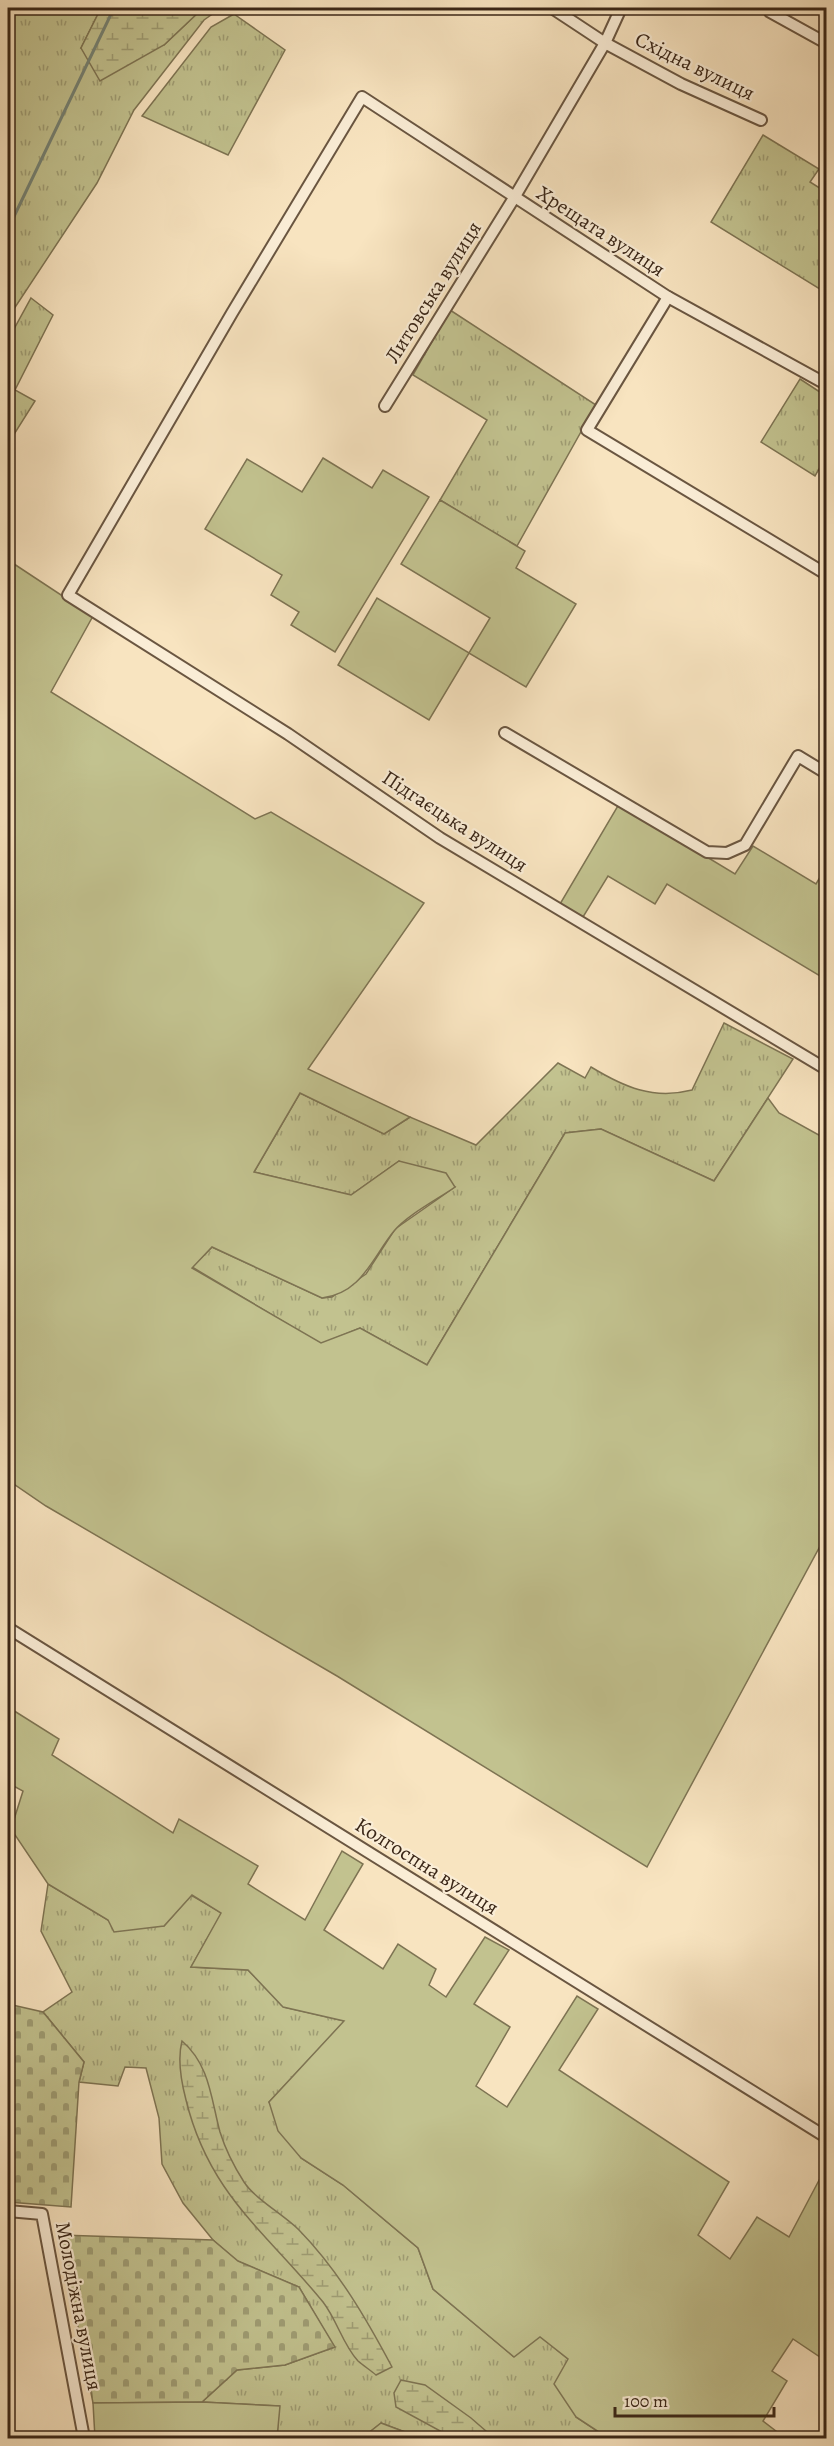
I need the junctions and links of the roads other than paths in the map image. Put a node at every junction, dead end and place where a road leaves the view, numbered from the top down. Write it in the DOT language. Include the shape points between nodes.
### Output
graph roads {
  1 [pos="552,8"];
  2 [pos="621,8"];
  3 [pos="768,8"];
  4 [pos="605,43"];
  5 [pos="826,43"];
  6 [pos="760,120"];
  7 [pos="514,198"];
  8 [pos="668,297"];
  9 [pos="826,384"];
  10 [pos="386,406"];
  11 [pos="826,574"];
  12 [pos="68,595"];
  13 [pos="505,733"];
  14 [pos="826,773"];
  15 [pos="826,1069"];
  16 [pos="8,1628"];
  17 [pos="826,2137"];
  18 [pos="8,2211"];
  19 [pos="84,2439"];
  1 -- 4 [label="street, Східна вулиця"];
  2 -- 4 [label="street, Литовська вулиця"];
  3 -- 5 [label="street"];
  4 -- 6 [label="street, Східна вулиця"];
  4 -- 7 [label="street, Литовська вулиця"];
  7 -- 8 [label="street, Хрещата вулиця"];
  7 -- 10 [label="street, Литовська вулиця"];
  7 -- 12 [label="street, Хрещата вулиця" via="362,97"];
  8 -- 9 [label="street, Хрещата вулиця"];
  8 -- 11 [label="street" via="587,430"];
  12 -- 15 [label="street, Підгаєцька вулиця" via="288,734 440,838"];
  13 -- 14 [label="street" via="707,852 727,853 745,845 798,756"];
  16 -- 17 [label="street, Колгоспна вулиця"];
  18 -- 19 [label="street, Молодіжна вулиця" via="42,2214"];
}
